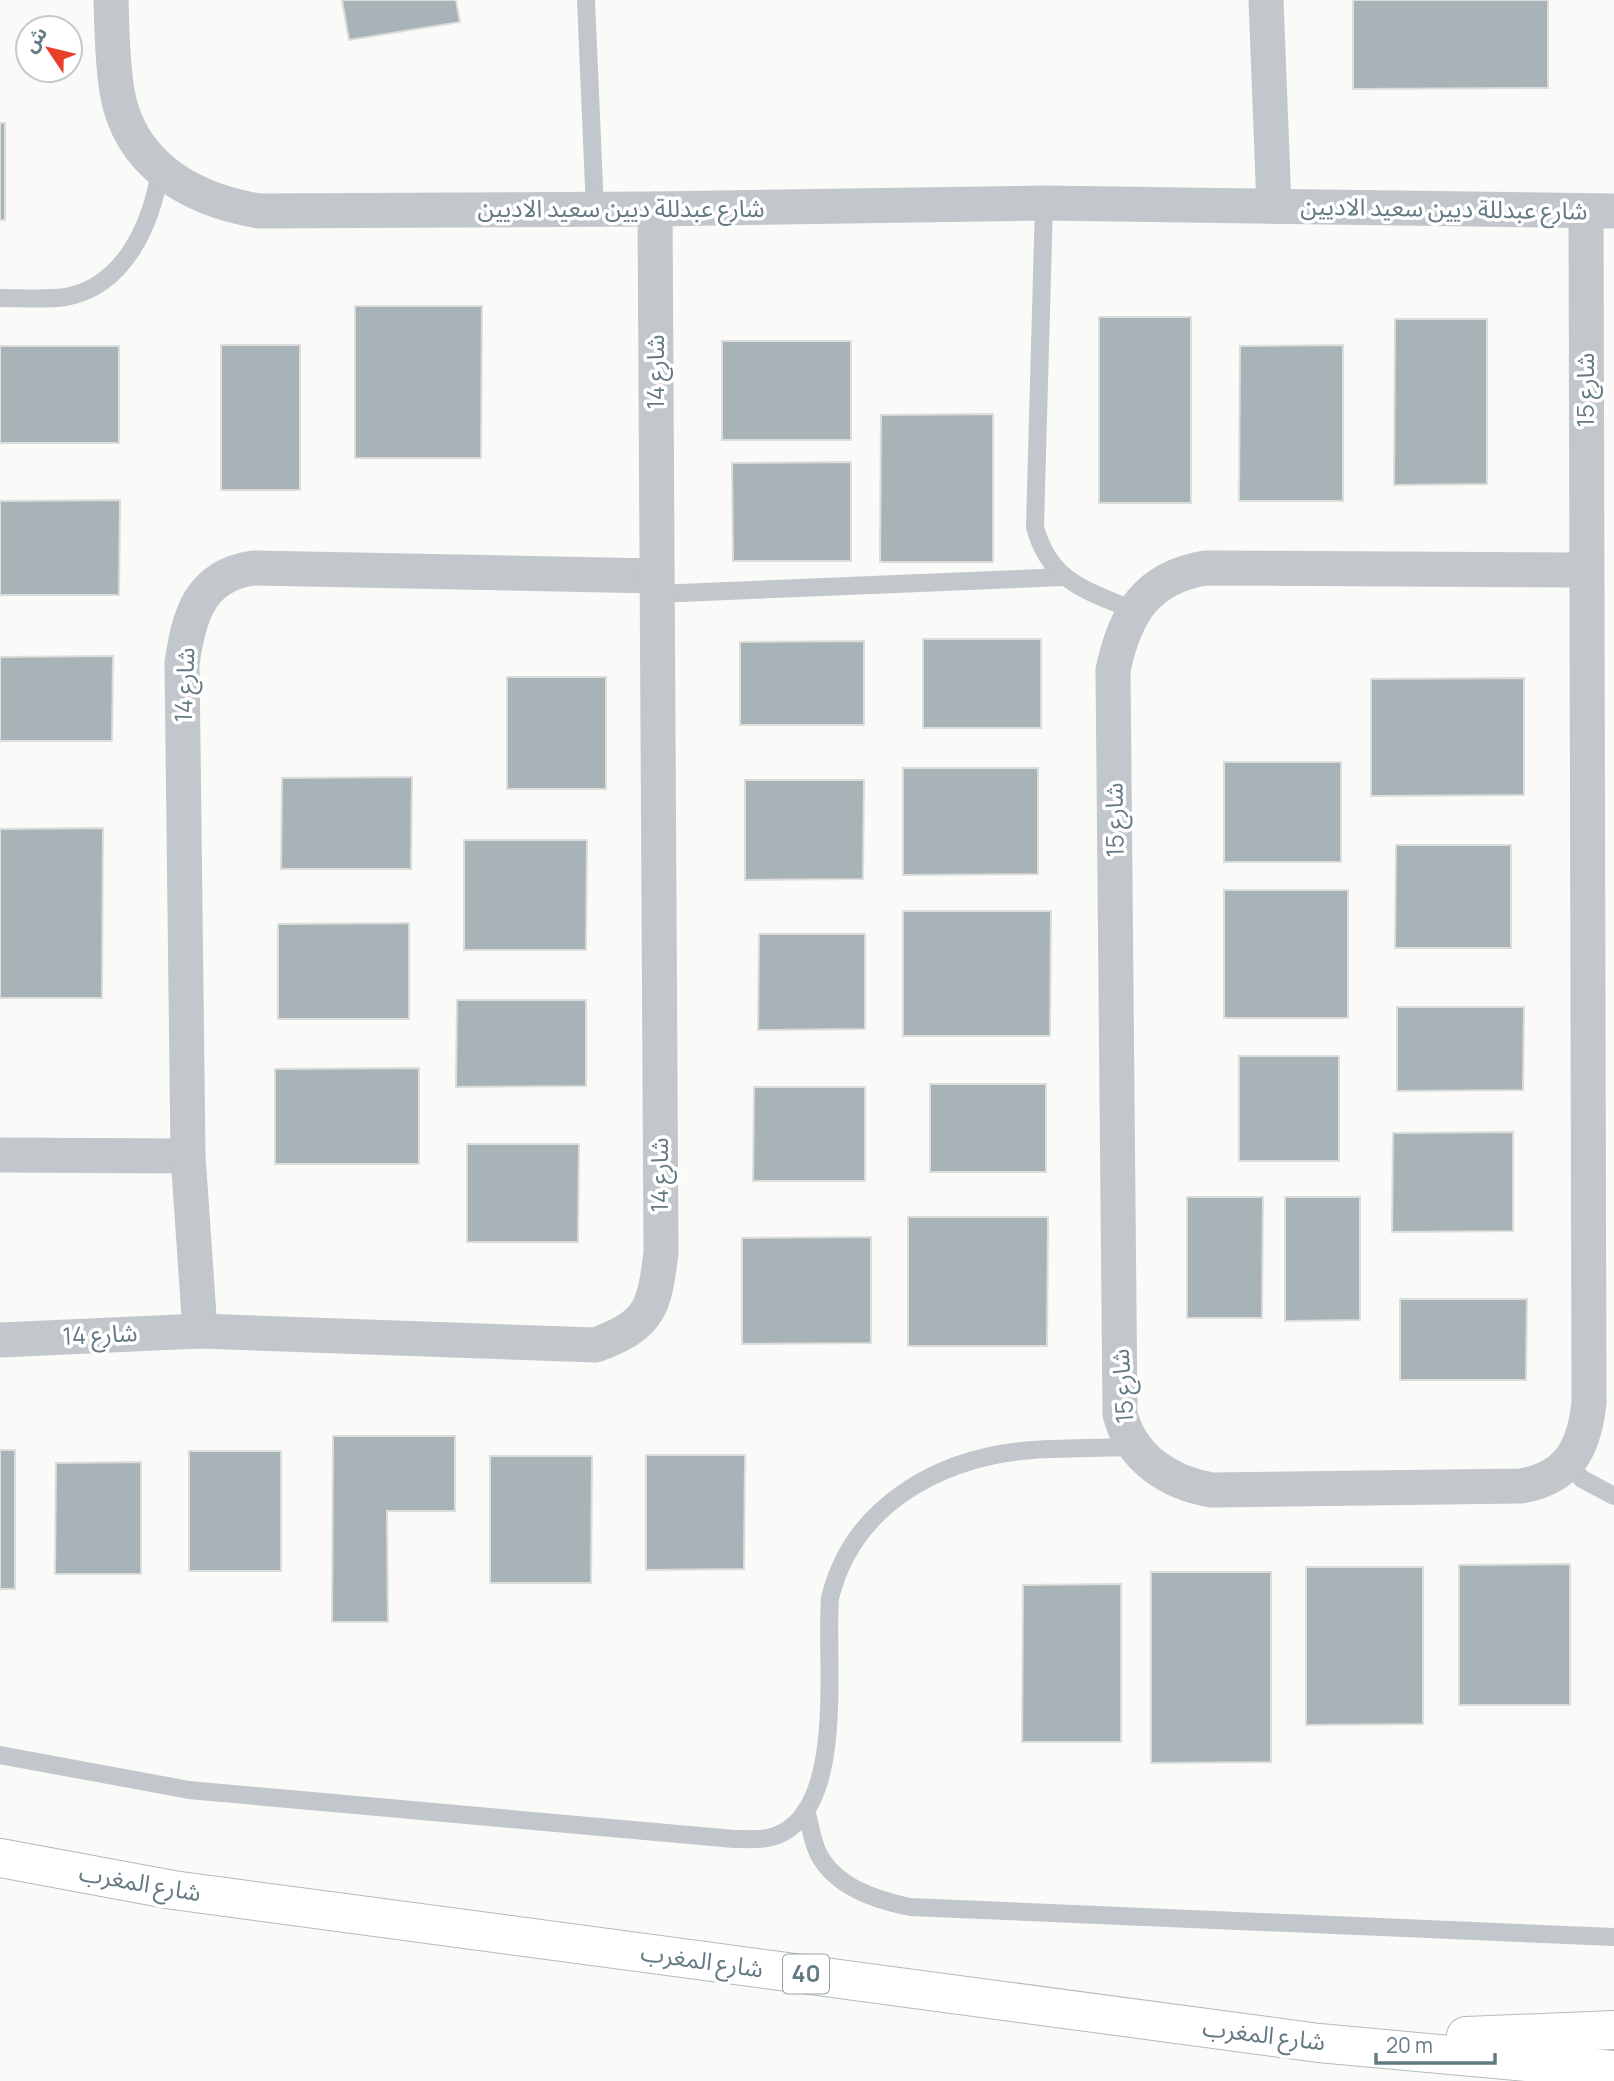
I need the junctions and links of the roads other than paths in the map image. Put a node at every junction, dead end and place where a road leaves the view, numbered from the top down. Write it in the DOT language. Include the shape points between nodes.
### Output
graph roads {
  1 [pos="111,0"];
  2 [pos="586,0"];
  3 [pos="1266,0"];
  4 [pos="160,170"];
  5 [pos="1044,203"];
  6 [pos="1274,206"];
  7 [pos="655,209"];
  8 [pos="595,210"];
  9 [pos="1600,211"];
  10 [pos="0,298"];
  11 [pos="1587,570"];
  12 [pos="1064,577"];
  13 [pos="656,585"];
  14 [pos="1135,611"];
  15 [pos="0,1155"];
  16 [pos="188,1156"];
  17 [pos="200,1331"];
  18 [pos="0,1340"];
  19 [pos="1133,1447"];
  20 [pos="1568,1463"];
  21 [pos="1614,1496"];
  22 [pos="0,1755"];
  23 [pos="806,1810"];
  24 [pos="0,1858"];
  25 [pos="1614,1937"];
  26 [pos="1614,2030"];
  27 [pos="1319,2043"];
  28 [pos="1614,2070"];
  1 -- 4 [label="street, شارع عبدللة ديين سعيد الاديين" via="117,94 136,141"];
  2 -- 8 [label="lane"];
  3 -- 6 [label="street, شارع عبدللة ديين سعيد الاديين"];
  4 -- 8 [label="street, شارع عبدللة ديين سعيد الاديين" via="205,197 259,211"];
  4 -- 10 [label="lane" via="154,204 141,233 108,278 66,297"];
  5 -- 6 [label="street, شارع عبدللة ديين سعيد الاديين"];
  5 -- 7 [label="street, شارع عبدللة ديين سعيد الاديين"];
  5 -- 12 [label="lane" via="1035,527 1045,555"];
  6 -- 9 [label="street, شارع عبدللة ديين سعيد الاديين"];
  7 -- 8 [label="street, شارع عبدللة ديين سعيد الاديين"];
  7 -- 13 [label="street, شارع 14"];
  9 -- 11 [label="street, شارع 15"];
  11 -- 14 [label="street, شارع 15" via="1205,568 1168,578"];
  11 -- 20 [label="street, شارع 15" via="1589,1403 1583,1436"];
  12 -- 13 [label="lane"];
  12 -- 14 [label="lane"];
  13 -- 16 [label="street, شارع 14" via="253,568 234,571 211,585 194,611 182,663"];
  13 -- 17 [label="street, شارع 14" via="661,1253 650,1308 626,1333 596,1345"];
  14 -- 19 [label="street, شارع 15" via="1113,670 1120,1414"];
  15 -- 16 [label="street"];
  16 -- 17 [label="street, شارع 14"];
  17 -- 18 [label="street, شارع 14"];
  19 -- 20 [label="street, شارع 15" via="1175,1479 1212,1490 1521,1486 1547,1479"];
  19 -- 23 [label="lane" via="1031,1450 952,1468 895,1499 860,1532 835,1577 830,1598 829,1732 820,1776"];
  20 -- 21 [label="lane" via="1582,1479"];
  22 -- 23 [label="lane" via="189,1790 734,1839 778,1835"];
  23 -- 25 [label="lane" via="818,1852 830,1870 865,1894 911,1907"];
  24 -- 27 [label="highway, شارع المغرب / 40" via="173,1890"];
  26 -- 27 [label="highway"];
  27 -- 28 [label="highway, شارع المغرب / 40"];
}
